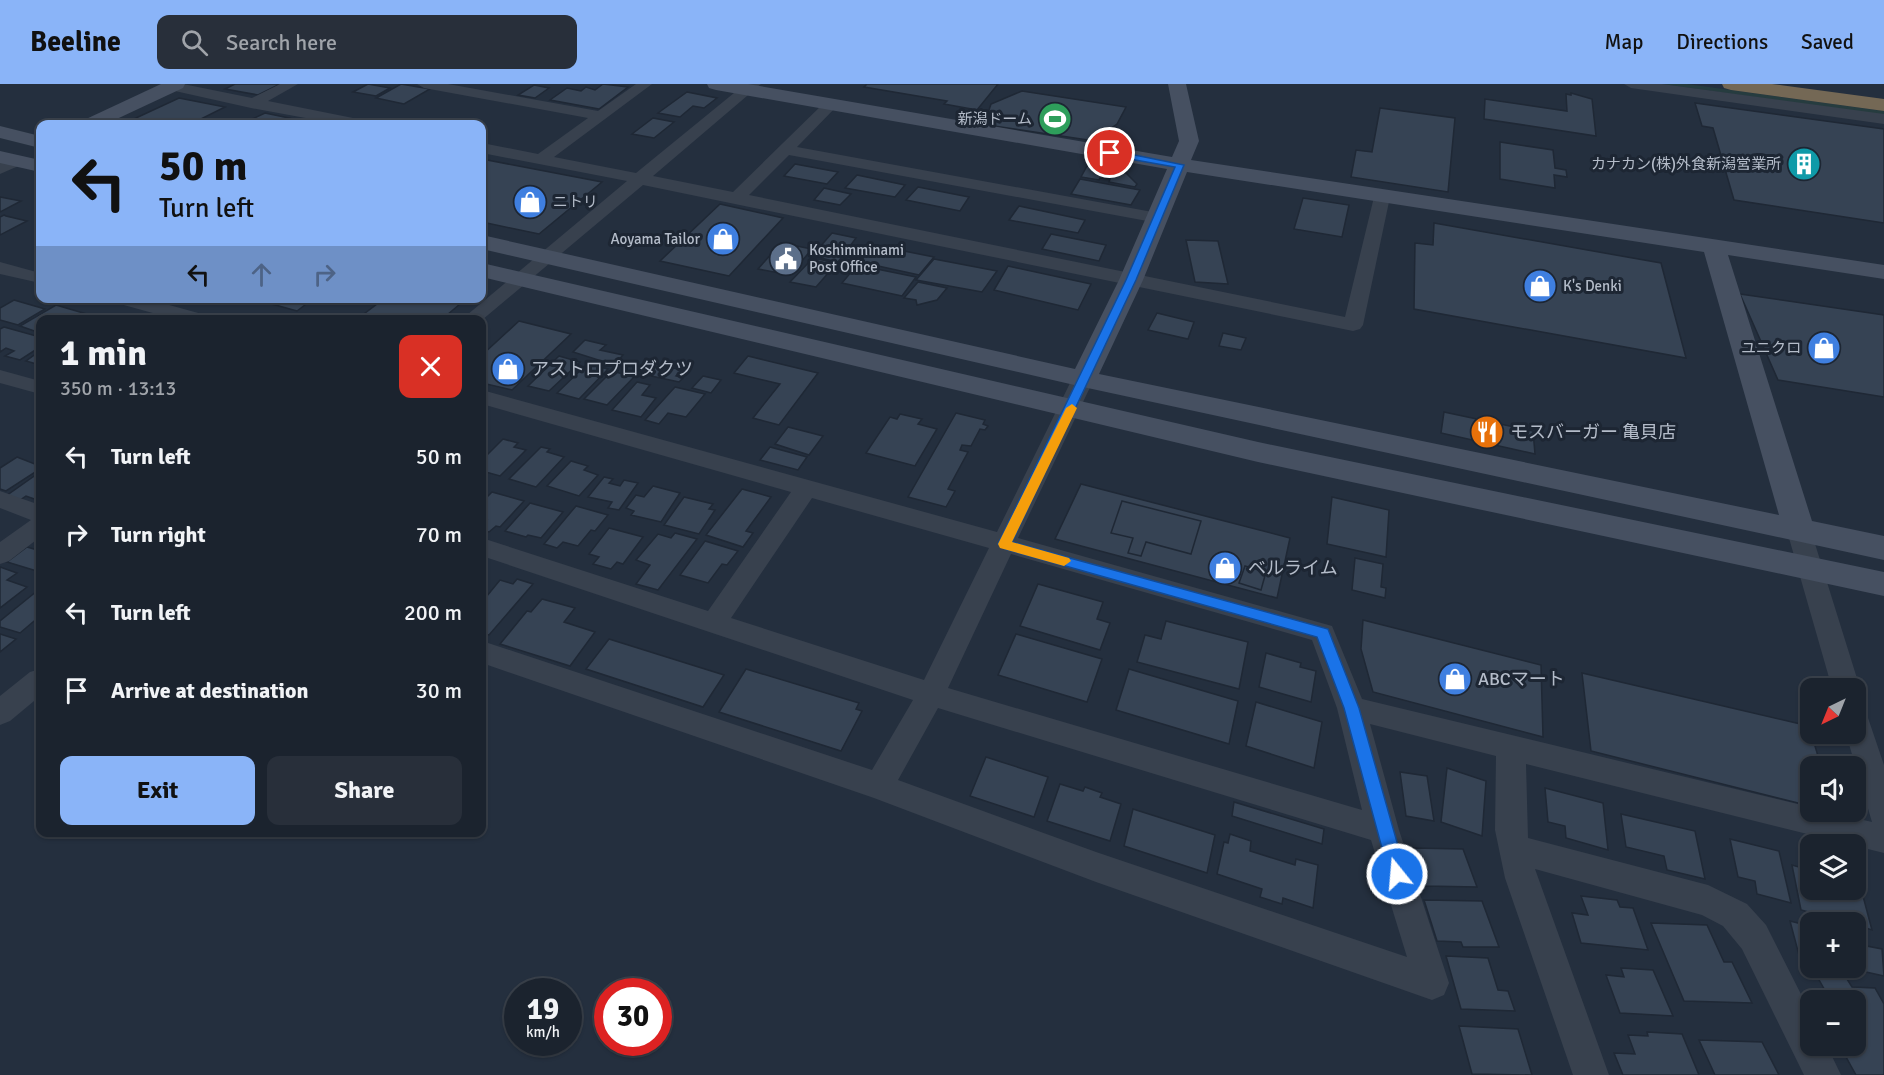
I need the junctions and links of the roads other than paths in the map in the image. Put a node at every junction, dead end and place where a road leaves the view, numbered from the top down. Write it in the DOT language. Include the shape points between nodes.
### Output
graph roads {
  1 [pos="291,84"];
  2 [pos="424,84"];
  3 [pos="645,84"];
  4 [pos="716,84"];
  5 [pos="1177,84"];
  6 [pos="1631,84"];
  7 [pos="1731,84"];
  8 [pos="1803,84"];
  9 [pos="174,85"];
  10 [pos="751,86"];
  11 [pos="1884,95"];
  12 [pos="251,104"];
  13 [pos="831,104"];
  14 [pos="1884,105"];
  15 [pos="600,116"];
  16 [pos="1884,119"];
  17 [pos="100,120"];
  18 [pos="337,120"];
  19 [pos="0,132"];
  20 [pos="36,141"];
  21 [pos="486,149"];
  22 [pos="784,149"];
  23 [pos="36,151"];
  24 [pos="540,160"];
  25 [pos="6,162"];
  26 [pos="1180,165"];
  27 [pos="36,166"];
  28 [pos="638,179"];
  29 [pos="1382,197"];
  30 [pos="737,198"];
  31 [pos="1158,218"];
  32 [pos="486,244"];
  33 [pos="1714,247"];
  34 [pos="545,257"];
  35 [pos="0,268"];
  36 [pos="486,271"];
  37 [pos="1884,272"];
  38 [pos="36,277"];
  39 [pos="518,278"];
  40 [pos="1131,280"];
  41 [pos="139,303"];
  42 [pos="183,315"];
  43 [pos="476,315"];
  44 [pos="0,376"];
  45 [pos="1083,379"];
  46 [pos="36,387"];
  47 [pos="486,398"];
  48 [pos="1071,408"];
  49 [pos="807,487"];
  50 [pos="0,499"];
  51 [pos="36,512"];
  52 [pos="36,528"];
  53 [pos="1799,531"];
  54 [pos="1005,544"];
  55 [pos="486,548"];
  56 [pos="1884,548"];
  57 [pos="0,555"];
  58 [pos="1810,569"];
  59 [pos="1884,584"];
  60 [pos="714,622"];
  61 [pos="486,653"];
  62 [pos="1843,678"];
  63 [pos="36,683"];
  64 [pos="931,694"];
  65 [pos="1351,708"];
  66 [pos="0,713"];
  67 [pos="1863,744"];
  68 [pos="1511,747"];
  69 [pos="879,786"];
  70 [pos="1884,815"];
  71 [pos="1383,830"];
  72 [pos="1884,838"];
  73 [pos="1515,849"];
  74 [pos="1591,1075"];
  75 [pos="1823,1075"];
  1 -- 12 [label="street"];
  2 -- 15 [label="street"];
  3 -- 15 [label="street"];
  4 -- 10 [label="street"];
  5 -- 26 [label="street" via="1189,141"];
  6 -- 16 [label="street"];
  7 -- 14 [label="highway"];
  8 -- 11 [label="highway"];
  9 -- 12 [label="street"];
  9 -- 17 [label="street"];
  10 -- 13 [label="street"];
  10 -- 28 [label="street"];
  12 -- 18 [label="street"];
  13 -- 22 [label="street"];
  13 -- 26 [label="street"];
  15 -- 24 [label="street"];
  19 -- 20 [label="street"];
  21 -- 24 [label="street"];
  22 -- 30 [label="street"];
  22 -- 31 [label="street"];
  23 -- 25 [label="street"];
  24 -- 28 [label="street"];
  25 -- 27 [label="street"];
  26 -- 29 [label="street"];
  26 -- 31 [label="street"];
  28 -- 30 [label="street"];
  28 -- 34 [label="street"];
  29 -- 33 [label="street"];
  29 -- 40 [label="street" via="1353,325"];
  30 -- 40 [label="street"];
  31 -- 40 [label="street"];
  32 -- 34 [label="street"];
  33 -- 37 [label="street"];
  33 -- 53 [label="street"];
  34 -- 39 [label="street"];
  34 -- 45 [label="street"];
  35 -- 38 [label="street"];
  36 -- 39 [label="street"];
  39 -- 43 [label="street"];
  39 -- 48 [label="street"];
  40 -- 45 [label="street"];
  41 -- 42 [label="street"];
  44 -- 46 [label="street"];
  45 -- 48 [label="street"];
  45 -- 53 [label="street"];
  47 -- 49 [label="street"];
  48 -- 54 [label="street"];
  48 -- 58 [label="street" via="1258,452"];
  49 -- 54 [label="street"];
  49 -- 60 [label="street"];
  50 -- 51 [label="street"];
  52 -- 57 [label="street"];
  53 -- 56 [label="street"];
  53 -- 58 [label="street"];
  54 -- 64 [label="street"];
  54 -- 65 [label="street" via="1323,633"];
  55 -- 60 [label="street"];
  58 -- 59 [label="street"];
  58 -- 62 [label="street"];
  60 -- 64 [label="street"];
  61 -- 69 [label="street"];
  63 -- 66 [label="street"];
  64 -- 69 [label="street"];
  64 -- 71 [label="street"];
  65 -- 68 [label="street"];
  65 -- 71 [label="street"];
  67 -- 70 [label="street"];
  68 -- 72 [label="street"];
  68 -- 73 [label="street" via="1511,830"];
  69 -- 71 [label="street" via="1096,867 1432,983"];
  73 -- 74 [label="street" via="1521,878"];
  73 -- 75 [label="street" via="1708,901 1735,915 1754,937"];
}
